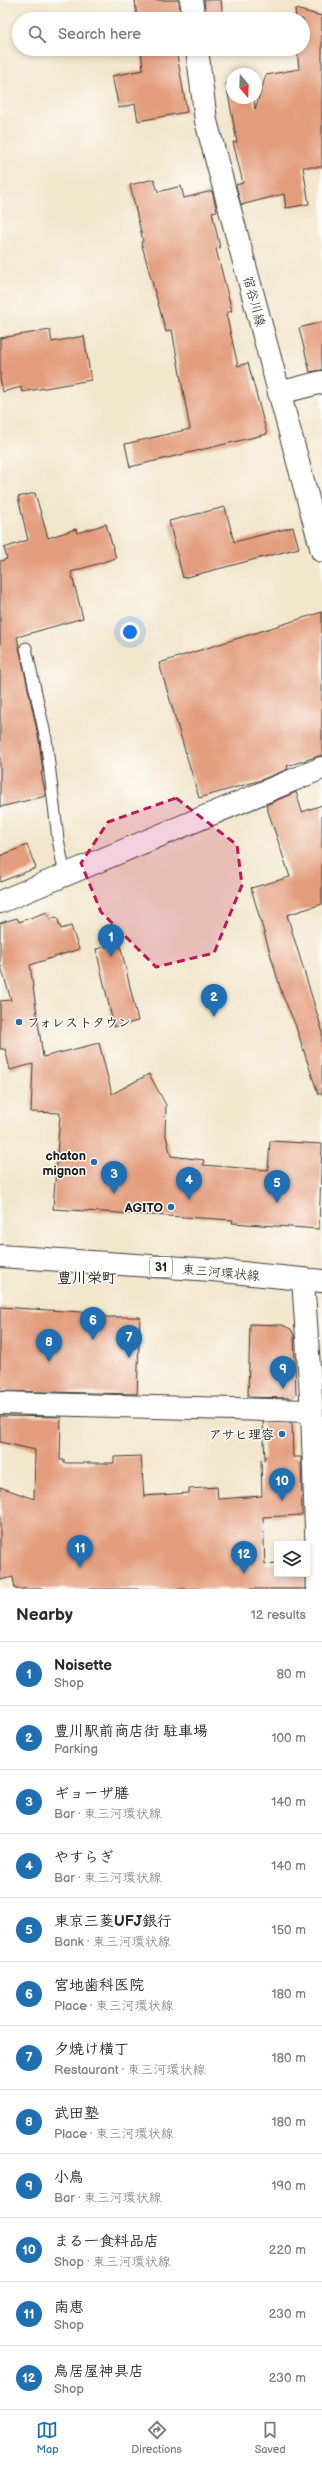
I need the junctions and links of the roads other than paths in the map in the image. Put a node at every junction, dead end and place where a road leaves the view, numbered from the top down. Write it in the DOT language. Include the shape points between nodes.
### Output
graph roads {
  1 [pos="191,0"];
  2 [pos="193,12"];
  3 [pos="198,56"];
  4 [pos="322,382"];
  5 [pos="279,393"];
  6 [pos="322,551"];
  7 [pos="26,648"];
  8 [pos="322,768"];
  9 [pos="65,876"];
  10 [pos="0,902"];
  11 [pos="0,1256"];
  12 [pos="312,1280"];
  13 [pos="0,1403"];
  14 [pos="312,1412"];
  15 [pos="318,1589"];
  1 -- 2 [label="street"];
  3 -- 5 [label="street, 宿谷川線" via="206,121"];
  4 -- 5 [label="street"];
  5 -- 6 [label="street, 宿谷川線"];
  7 -- 9 [label="lane" via="46,739"];
  8 -- 9 [label="street"];
  9 -- 10 [label="street"];
  11 -- 12 [label="street, 東三河環状線 / 31"];
  12 -- 14 [label="street"];
  13 -- 14 [label="street"];
  14 -- 15 [label="street"];
}
